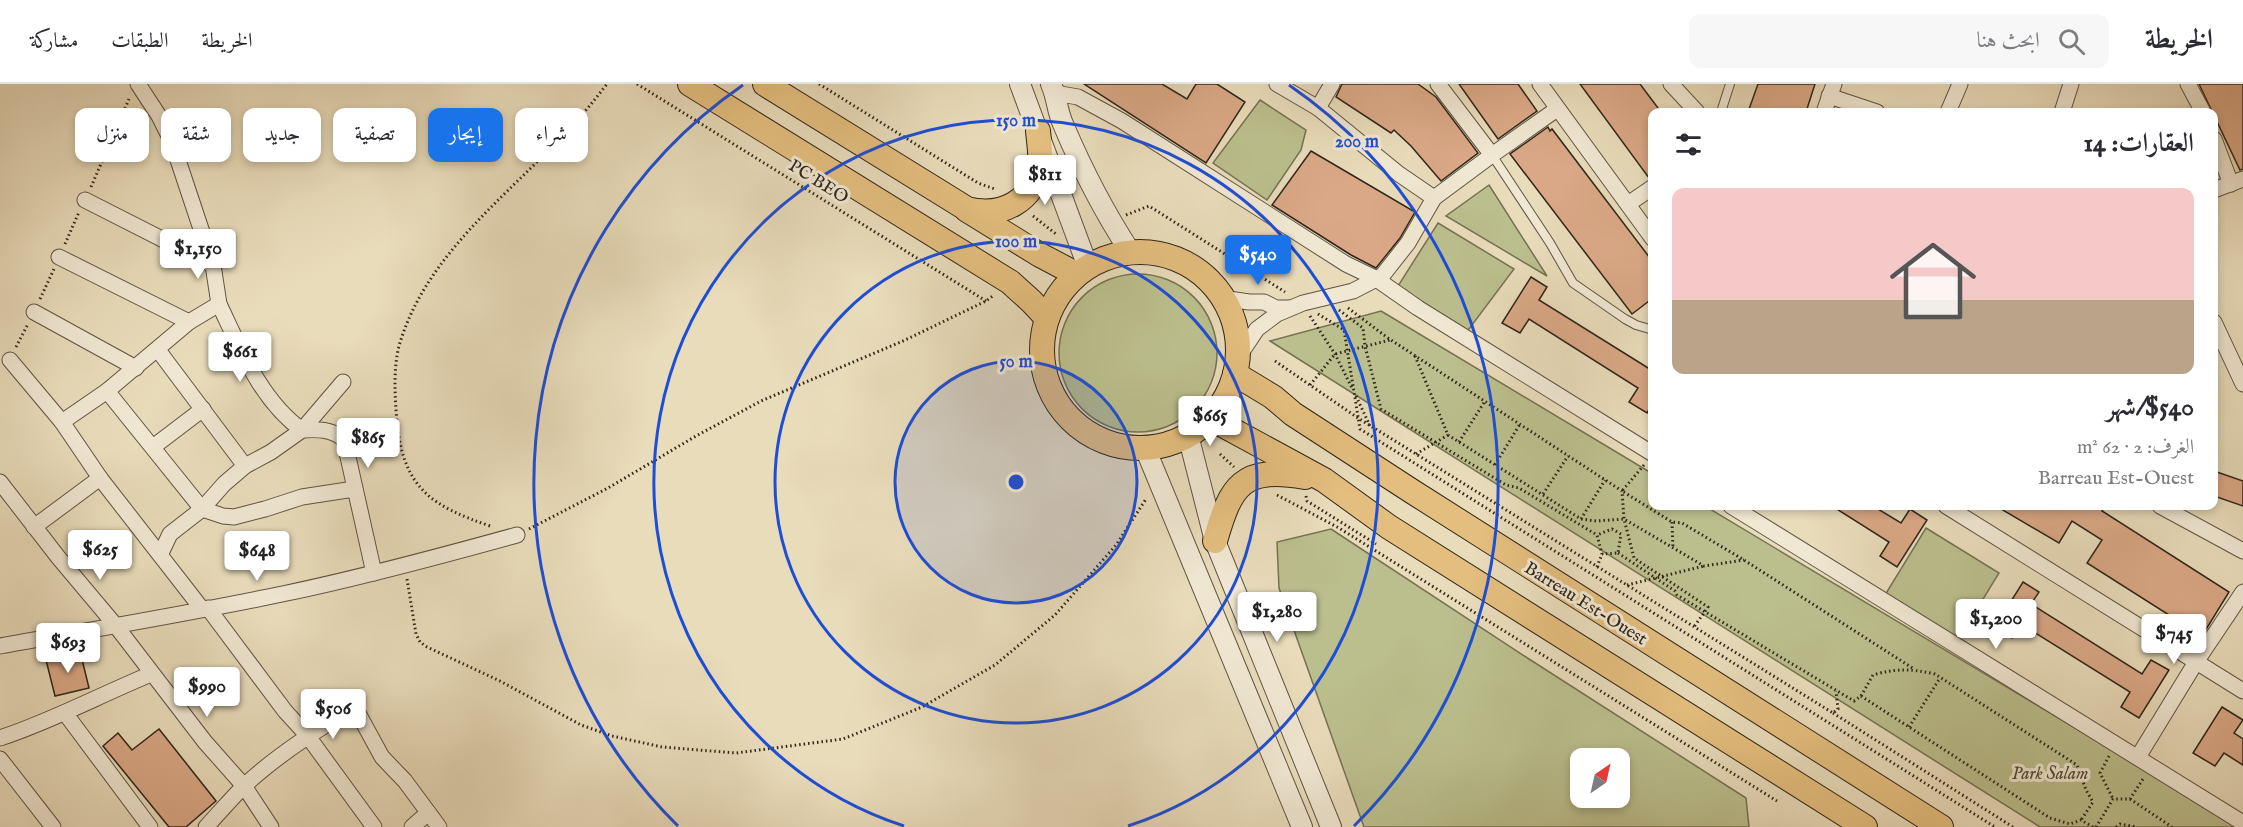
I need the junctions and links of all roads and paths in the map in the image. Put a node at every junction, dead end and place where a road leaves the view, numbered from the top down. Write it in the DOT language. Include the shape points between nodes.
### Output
graph roads {
  1 [pos="607,84"];
  2 [pos="637,84"];
  3 [pos="690,84"];
  4 [pos="765,84"];
  5 [pos="819,84"];
  6 [pos="1020,84"];
  7 [pos="1277,84"];
  8 [pos="1332,84"];
  9 [pos="1438,84"];
  10 [pos="1540,84"];
  11 [pos="1671,84"];
  12 [pos="1730,84"];
  13 [pos="1960,84"];
  14 [pos="2071,84"];
  15 [pos="2188,84"];
  16 [pos="135,89"];
  17 [pos="1053,89"];
  18 [pos="1831,90"];
  19 [pos="1318,108"];
  20 [pos="1693,108"];
  21 [pos="1722,108"];
  22 [pos="1825,108"];
  23 [pos="1869,108"];
  24 [pos="1950,108"];
  25 [pos="2063,108"];
  26 [pos="2201,108"];
  27 [pos="1557,109"];
  28 [pos="1038,131"];
  29 [pos="2218,146"];
  30 [pos="1492,155"];
  31 [pos="2237,181"];
  32 [pos="2218,188"];
  33 [pos="1648,190"];
  34 [pos="1010,196"];
  35 [pos="1434,198"];
  36 [pos="85,200"];
  37 [pos="1628,204"];
  38 [pos="967,209"];
  39 [pos="1111,221"];
  40 [pos="1648,232"];
  41 [pos="1062,238"];
  42 [pos="1131,253"];
  43 [pos="59,257"];
  44 [pos="213,265"];
  45 [pos="1082,271"];
  46 [pos="1375,278"];
  47 [pos="1010,282"];
  48 [pos="1222,298"];
  49 [pos="986,301"];
  50 [pos="219,304"];
  51 [pos="1304,311"];
  52 [pos="1327,311"];
  53 [pos="34,312"];
  54 [pos="1047,318"];
  55 [pos="189,322"];
  56 [pos="1648,329"];
  57 [pos="2218,331"];
  58 [pos="1391,340"];
  59 [pos="1365,346"];
  60 [pos="158,350"];
  61 [pos="1347,351"];
  62 [pos="1335,354"];
  63 [pos="1414,354"];
  64 [pos="10,360"];
  65 [pos="1275,361"];
  66 [pos="1236,366"];
  67 [pos="136,368"];
  68 [pos="343,382"];
  69 [pos="2243,384"];
  70 [pos="1310,385"];
  71 [pos="106,391"];
  72 [pos="1354,391"];
  73 [pos="1485,401"];
  74 [pos="203,409"];
  75 [pos="1210,418"];
  76 [pos="1358,418"];
  77 [pos="62,422"];
  78 [pos="1520,424"];
  79 [pos="1370,426"];
  80 [pos="302,430"];
  81 [pos="1188,435"];
  82 [pos="1448,435"];
  83 [pos="399,436"];
  84 [pos="1437,442"];
  85 [pos="1459,442"];
  86 [pos="153,447"];
  87 [pos="1145,448"];
  88 [pos="1648,451"];
  89 [pos="1220,454"];
  90 [pos="1416,454"];
  91 [pos="1568,456"];
  92 [pos="348,460"];
  93 [pos="1648,460"];
  94 [pos="1495,465"];
  95 [pos="245,466"];
  96 [pos="100,478"];
  97 [pos="1159,480"];
  98 [pos="1248,480"];
  99 [pos="1324,480"];
  100 [pos="1605,480"];
  101 [pos="0,482"];
  102 [pos="354,489"];
  103 [pos="1622,491"];
  104 [pos="1543,495"];
  105 [pos="1648,507"];
  106 [pos="202,508"];
  107 [pos="1653,510"];
  108 [pos="1737,510"];
  109 [pos="1952,510"];
  110 [pos="2167,510"];
  111 [pos="1581,519"];
  112 [pos="1624,519"];
  113 [pos="1672,522"];
  114 [pos="34,527"];
  115 [pos="517,536"];
  116 [pos="1597,536"];
  117 [pos="1215,541"];
  118 [pos="1673,548"];
  119 [pos="2243,551"];
  120 [pos="1618,553"];
  121 [pos="161,554"];
  122 [pos="1602,554"];
  123 [pos="1744,560"];
  124 [pos="407,565"];
  125 [pos="1704,566"];
  126 [pos="1597,567"];
  127 [pos="374,573"];
  128 [pos="1662,576"];
  129 [pos="1654,578"];
  130 [pos="1627,585"];
  131 [pos="2243,592"];
  132 [pos="205,608"];
  133 [pos="1704,613"];
  134 [pos="116,626"];
  135 [pos="1694,627"];
  136 [pos="0,646"];
  137 [pos="2196,662"];
  138 [pos="1916,670"];
  139 [pos="151,674"];
  140 [pos="1940,678"];
  141 [pos="1836,691"];
  142 [pos="2243,691"];
  143 [pos="1861,696"];
  144 [pos="65,713"];
  145 [pos="1833,713"];
  146 [pos="1909,727"];
  147 [pos="307,735"];
  148 [pos="0,738"];
  149 [pos="2116,744"];
  150 [pos="2138,757"];
  151 [pos="0,759"];
  152 [pos="2151,766"];
  153 [pos="244,786"];
  154 [pos="2113,799"];
  155 [pos="2130,799"];
  156 [pos="1777,801"];
  157 [pos="428,813"];
  158 [pos="2081,820"];
  159 [pos="2243,823"];
  160 [pos="53,827"];
  161 [pos="150,827"];
  162 [pos="206,827"];
  163 [pos="271,827"];
  164 [pos="374,827"];
  165 [pos="412,827"];
  166 [pos="439,827"];
  167 [pos="1302,827"];
  168 [pos="1331,827"];
  169 [pos="1865,827"];
  170 [pos="1941,827"];
  171 [pos="1995,827"];
  172 [pos="2013,827"];
  173 [pos="2094,827"];
  174 [pos="2116,827"];
  175 [pos="2137,827"];
  176 [pos="2172,827"];
  1 -- 83 [label="path" via="582,116 467,231 432,275 399,347 395,375"];
  2 -- 49 [label="path, PC BEO"];
  3 -- 47 [label="main road"];
  4 -- 38 [label="main road"];
  5 -- 34 [label="path" via="978,183"];
  6 -- 28 [label="street"];
  7 -- 19 [label="street"];
  8 -- 19 [label="street"];
  9 -- 30 [label="street"];
  10 -- 27 [label="street"];
  11 -- 20 [label="street"];
  12 -- 21 [label="lane"];
  13 -- 24 [label="street"];
  14 -- 25 [label="street"];
  15 -- 26 [label="street"];
  16 -- 36 [label="path"];
  16 -- 44 [label="street" via="159,116 171,142"];
  17 -- 39 [label="street" via="1083,170"];
  17 -- 46 [label="street" via="1078,97 1122,121 1346,264"];
  18 -- 22 [label="street"];
  18 -- 23 [label="street"];
  19 -- 35 [label="street" via="1398,174"];
  27 -- 30 [label="street"];
  27 -- 37 [label="street"];
  28 -- 34 [label="main road" via="1037,174 1029,191"];
  28 -- 45 [label="street"];
  29 -- 31 [label="street"];
  30 -- 35 [label="street"];
  30 -- 56 [label="lane" via="1573,283 1625,319"];
  31 -- 32 [label="street"];
  33 -- 37 [label="street"];
  34 -- 38 [label="main road" via="1007,208"];
  34 -- 41 [label="path"];
  35 -- 46 [label="street" via="1395,261 1382,276"];
  36 -- 43 [label="path"];
  36 -- 44 [label="street"];
  37 -- 40 [label="street"];
  38 -- 45 [label="main road" via="1040,255"];
  39 -- 42 [label="street"];
  39 -- 51 [label="path" via="1149,206 1209,242"];
  42 -- 45 [label="main road" via="1116,255"];
  42 -- 48 [label="main road" via="1161,255 1183,263 1202,275"];
  43 -- 53 [label="path"];
  43 -- 55 [label="street"];
  44 -- 50 [label="street"];
  45 -- 54 [label="main road" via="1054,302"];
  46 -- 51 [label="street"];
  46 -- 88 [label="street"];
  47 -- 49 [label="path"];
  47 -- 54 [label="main road"];
  48 -- 51 [label="street"];
  48 -- 66 [label="main road" via="1235,327"];
  49 -- 115 [label="path" via="761,401"];
  50 -- 55 [label="street"];
  50 -- 80 [label="street" via="256,378 288,420"];
  51 -- 52 [label="path"];
  51 -- 61 [label="path" via="1344,330"];
  51 -- 62 [label="path"];
  51 -- 66 [label="street" via="1277,314 1257,329"];
  53 -- 64 [label="path"];
  53 -- 67 [label="street"];
  54 -- 87 [label="main road" via="1044,369 1061,408 1093,436 1126,447"];
  55 -- 60 [label="street"];
  57 -- 69 [label="street"];
  58 -- 59 [label="path"];
  58 -- 59 [label="path" via="1349,308 1338,309 1363,328"];
  58 -- 63 [label="path"];
  59 -- 61 [label="path"];
  59 -- 84 [label="path" via="1381,409"];
  60 -- 67 [label="street"];
  60 -- 74 [label="street"];
  61 -- 62 [label="path"];
  61 -- 72 [label="path"];
  62 -- 70 [label="path"];
  62 -- 72 [label="path"];
  63 -- 73 [label="path"];
  63 -- 82 [label="path"];
  64 -- 77 [label="street"];
  65 -- 70 [label="path"];
  66 -- 75 [label="main road" via="1229,390"];
  66 -- 170 [label="main road, Barreau Est-Ouest" via="1303,421"];
  67 -- 71 [label="street"];
  68 -- 80 [label="street"];
  70 -- 76 [label="path"];
  71 -- 77 [label="street"];
  71 -- 86 [label="street"];
  72 -- 76 [label="path"];
  72 -- 79 [label="path"];
  73 -- 78 [label="path"];
  73 -- 85 [label="path"];
  74 -- 86 [label="street"];
  74 -- 95 [label="street"];
  75 -- 81 [label="main road"];
  75 -- 99 [label="main road"];
  76 -- 79 [label="path"];
  76 -- 171 [label="path" via="1360,429"];
  77 -- 96 [label="street"];
  78 -- 91 [label="path"];
  78 -- 94 [label="path"];
  79 -- 90 [label="path"];
  80 -- 92 [label="street" via="337,434 344,439"];
  80 -- 95 [label="street"];
  81 -- 87 [label="main road"];
  81 -- 117 [label="street"];
  82 -- 84 [label="path"];
  82 -- 85 [label="path"];
  83 -- 92 [label="path"];
  83 -- 115 [label="path" via="414,482 436,503"];
  84 -- 90 [label="path"];
  84 -- 116 [label="path"];
  85 -- 94 [label="path"];
  86 -- 106 [label="street"];
  87 -- 97 [label="street"];
  89 -- 98 [label="path"];
  90 -- 126 [label="path"];
  91 -- 100 [label="path"];
  91 -- 104 [label="path"];
  92 -- 102 [label="street"];
  93 -- 103 [label="path"];
  94 -- 104 [label="path"];
  95 -- 106 [label="street"];
  96 -- 114 [label="street"];
  96 -- 121 [label="street"];
  97 -- 124 [label="path" via="1116,545 1055,615 995,665 922,706 843,739 736,753 662,747 612,736 581,725 500,681 427,648 416,634 407,589"];
  97 -- 167 [label="street"];
  98 -- 99 [label="main road" via="1274,473"];
  98 -- 117 [label="main road" via="1229,499"];
  98 -- 156 [label="path" via="1339,528"];
  99 -- 169 [label="main road" via="1398,533"];
  100 -- 103 [label="path"];
  100 -- 111 [label="path"];
  101 -- 114 [label="street"];
  102 -- 106 [label="street" via="302,497 234,517"];
  102 -- 127 [label="street"];
  103 -- 105 [label="path"];
  103 -- 112 [label="path"];
  104 -- 111 [label="path"];
  106 -- 121 [label="street" via="170,534"];
  107 -- 113 [label="path"];
  108 -- 149 [label="street"];
  109 -- 137 [label="street"];
  110 -- 119 [label="street"];
  111 -- 112 [label="path"];
  112 -- 118 [label="path"];
  112 -- 128 [label="path" via="1634,558"];
  113 -- 118 [label="path"];
  113 -- 123 [label="path" via="1682,523"];
  114 -- 134 [label="street"];
  115 -- 124 [label="street"];
  116 -- 120 [label="path" via="1612,529 1621,534"];
  116 -- 122 [label="path"];
  117 -- 168 [label="street"];
  118 -- 125 [label="path"];
  120 -- 122 [label="path"];
  120 -- 129 [label="path"];
  121 -- 132 [label="street"];
  122 -- 126 [label="path"];
  123 -- 125 [label="path"];
  123 -- 138 [label="path"];
  124 -- 127 [label="street"];
  125 -- 128 [label="path"];
  126 -- 130 [label="path"];
  127 -- 132 [label="street"];
  128 -- 129 [label="path"];
  128 -- 133 [label="path" via="1708,607"];
  129 -- 130 [label="path"];
  129 -- 133 [label="path"];
  130 -- 135 [label="path"];
  131 -- 137 [label="street"];
  132 -- 134 [label="street"];
  132 -- 147 [label="street"];
  133 -- 135 [label="path"];
  133 -- 141 [label="path"];
  134 -- 136 [label="street"];
  134 -- 139 [label="street"];
  135 -- 145 [label="path"];
  137 -- 142 [label="street"];
  137 -- 150 [label="street"];
  138 -- 140 [label="path"];
  138 -- 143 [label="path" via="1890,670 1873,675"];
  139 -- 144 [label="street"];
  139 -- 153 [label="street"];
  140 -- 146 [label="path"];
  140 -- 158 [label="path" via="2077,765 2093,802"];
  141 -- 143 [label="path" via="1854,701"];
  141 -- 145 [label="path" via="1838,709"];
  143 -- 146 [label="path"];
  144 -- 148 [label="street"];
  144 -- 161 [label="street"];
  145 -- 172 [label="path"];
  146 -- 158 [label="path" via="2050,818 2070,824"];
  147 -- 153 [label="street"];
  147 -- 157 [label="street" via="350,710 358,713 382,757"];
  147 -- 164 [label="street"];
  149 -- 150 [label="street"];
  149 -- 154 [label="path" via="2100,773"];
  150 -- 152 [label="street"];
  151 -- 160 [label="street"];
  152 -- 155 [label="path"];
  152 -- 159 [label="street"];
  153 -- 162 [label="street"];
  153 -- 163 [label="street"];
  154 -- 155 [label="path"];
  154 -- 173 [label="path"];
  155 -- 176 [label="path"];
  157 -- 165 [label="street"];
  157 -- 166 [label="street"];
  158 -- 173 [label="path"];
  174 -- 175 [label="path"];
}
